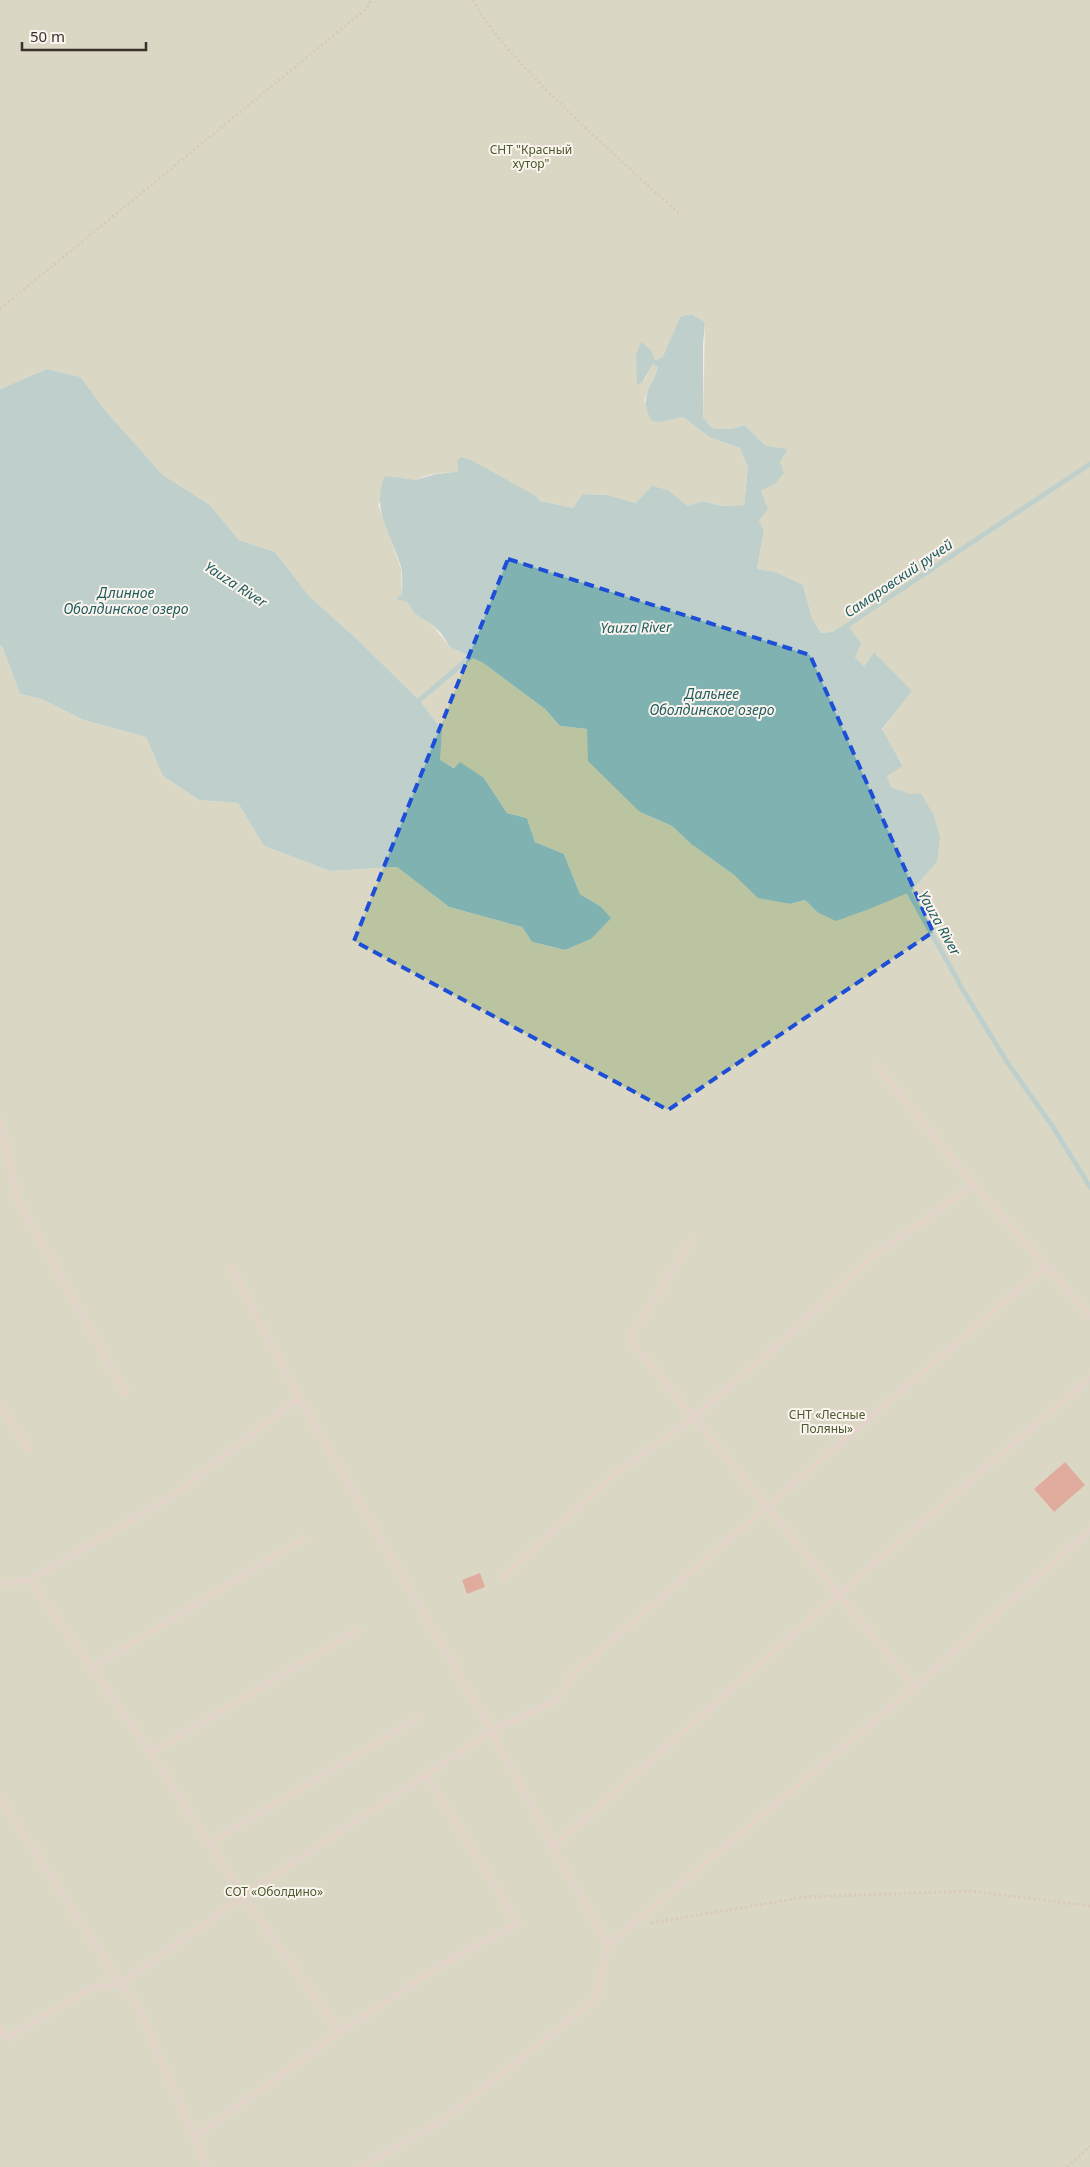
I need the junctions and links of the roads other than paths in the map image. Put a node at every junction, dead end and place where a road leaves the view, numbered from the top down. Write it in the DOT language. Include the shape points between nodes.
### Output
graph roads {
  1 [pos="876,1065"];
  2 [pos="0,1119"];
  3 [pos="974,1185"];
  4 [pos="692,1240"];
  5 [pos="1044,1266"];
  6 [pos="232,1267"];
  7 [pos="1090,1316"];
  8 [pos="1090,1378"];
  9 [pos="126,1394"];
  10 [pos="299,1398"];
  11 [pos="0,1406"];
  12 [pos="693,1418"];
  13 [pos="29,1449"];
  14 [pos="766,1506"];
  15 [pos="1090,1530"];
  16 [pos="304,1538"];
  17 [pos="501,1579"];
  18 [pos="30,1580"];
  19 [pos="0,1584"];
  20 [pos="839,1594"];
  21 [pos="358,1629"];
  22 [pos="92,1668"];
  23 [pos="915,1687"];
  24 [pos="420,1717"];
  25 [pos="492,1731"];
  26 [pos="151,1753"];
  27 [pos="426,1775"];
  28 [pos="0,1798"];
  29 [pos="208,1844"];
  30 [pos="553,1847"];
  31 [pos="244,1896"];
  32 [pos="608,1945"];
  33 [pos="121,1984"];
  34 [pos="0,2028"];
  35 [pos="340,2032"];
  36 [pos="195,2137"];
  37 [pos="207,2167"];
  38 [pos="361,2167"];
  1 -- 3 [label="lane"];
  2 -- 9 [label="lane" via="17,1198"];
  3 -- 5 [label="lane"];
  3 -- 12 [label="lane" via="872,1257 786,1338"];
  4 -- 12 [label="lane" via="629,1339"];
  5 -- 7 [label="lane"];
  5 -- 14 [label="lane"];
  6 -- 10 [label="lane"];
  8 -- 20 [label="lane"];
  10 -- 18 [label="lane" via="172,1496"];
  10 -- 25 [label="lane"];
  11 -- 13 [label="lane"];
  12 -- 14 [label="lane"];
  12 -- 17 [label="lane" via="616,1473"];
  14 -- 20 [label="lane"];
  14 -- 25 [label="lane" via="575,1672 557,1700"];
  15 -- 23 [label="lane"];
  16 -- 22 [label="lane"];
  18 -- 19 [label="lane"];
  18 -- 22 [label="lane"];
  20 -- 23 [label="lane"];
  20 -- 30 [label="lane"];
  21 -- 26 [label="lane"];
  22 -- 26 [label="lane"];
  23 -- 32 [label="lane"];
  24 -- 29 [label="lane"];
  25 -- 27 [label="lane"];
  25 -- 30 [label="lane"];
  26 -- 29 [label="lane"];
  27 -- 31 [label="lane"];
  27 -- 35 [label="lane" via="518,1923 438,1967"];
  28 -- 33 [label="lane"];
  29 -- 31 [label="lane"];
  30 -- 32 [label="lane"];
  31 -- 33 [label="lane"];
  31 -- 35 [label="lane"];
  32 -- 38 [label="lane" via="596,1999 442,2121"];
  33 -- 34 [label="lane" via="91,1988 7,2038"];
  33 -- 36 [label="lane" via="138,2006"];
  35 -- 36 [label="lane"];
  36 -- 37 [label="lane"];
}
